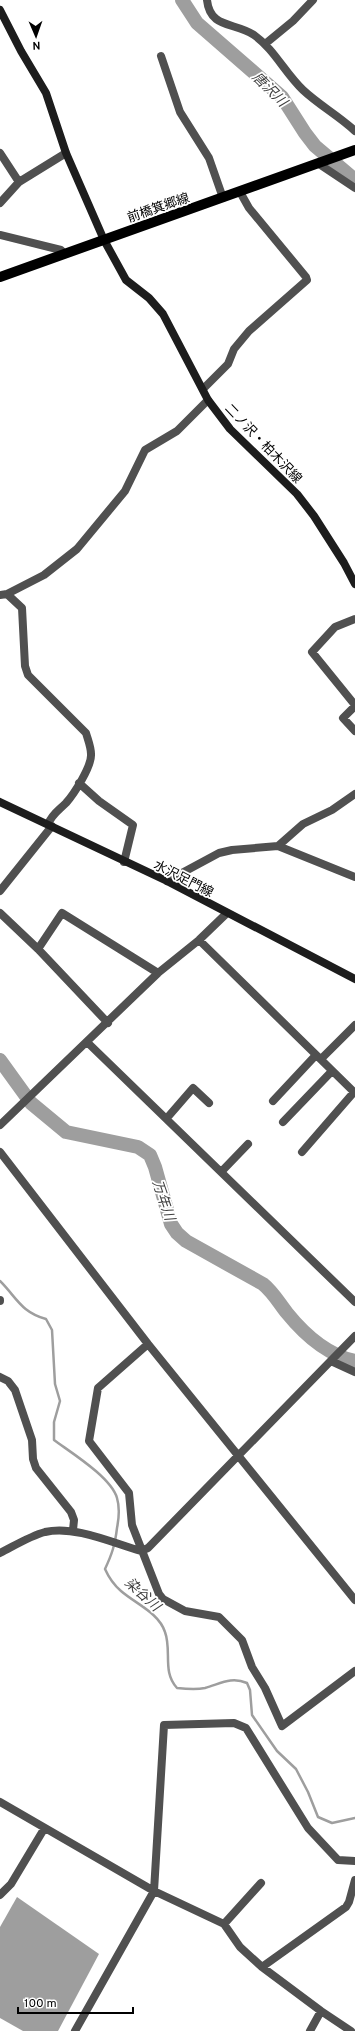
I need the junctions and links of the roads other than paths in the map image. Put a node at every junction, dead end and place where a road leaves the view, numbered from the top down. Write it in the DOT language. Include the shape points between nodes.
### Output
graph roads {
  1 [pos="207,0"];
  2 [pos="313,0"];
  3 [pos="0,10"];
  4 [pos="265,44"];
  5 [pos="161,56"];
  6 [pos="355,131"];
  7 [pos="355,150"];
  8 [pos="0,153"];
  9 [pos="66,153"];
  10 [pos="322,163"];
  11 [pos="19,182"];
  12 [pos="355,188"];
  13 [pos="240,192"];
  14 [pos="224,198"];
  15 [pos="0,203"];
  16 [pos="0,236"];
  17 [pos="104,240"];
  18 [pos="65,254"];
  19 [pos="1,275"];
  20 [pos="203,390"];
  21 [pos="208,400"];
  22 [pos="355,584"];
  23 [pos="3,595"];
  24 [pos="355,620"];
  25 [pos="355,705"];
  26 [pos="355,732"];
  27 [pos="79,783"];
  28 [pos="355,794"];
  29 [pos="0,802"];
  30 [pos="50,825"];
  31 [pos="278,846"];
  32 [pos="124,862"];
  33 [pos="355,877"];
  34 [pos="167,881"];
  35 [pos="0,890"];
  36 [pos="0,913"];
  37 [pos="227,913"];
  38 [pos="199,940"];
  39 [pos="38,949"];
  40 [pos="158,973"];
  41 [pos="355,980"];
  42 [pos="108,1023"];
  43 [pos="355,1025"];
  44 [pos="88,1043"];
  45 [pos="318,1057"];
  46 [pos="332,1071"];
  47 [pos="355,1092"];
  48 [pos="273,1101"];
  49 [pos="209,1103"];
  50 [pos="167,1118"];
  51 [pos="283,1122"];
  52 [pos="0,1125"];
  53 [pos="248,1144"];
  54 [pos="0,1152"];
  55 [pos="302,1152"];
  56 [pos="222,1171"];
  57 [pos="355,1302"];
  58 [pos="355,1336"];
  59 [pos="148,1344"];
  60 [pos="331,1361"];
  61 [pos="355,1372"];
  62 [pos="0,1377"];
  63 [pos="237,1457"];
  64 [pos="73,1530"];
  65 [pos="141,1551"];
  66 [pos="0,1552"];
  67 [pos="355,1600"];
  68 [pos="355,1671"];
  69 [pos="0,1802"];
  70 [pos="44,1828"];
  71 [pos="355,1861"];
  72 [pos="355,1880"];
  73 [pos="261,1883"];
  74 [pos="154,1891"];
  75 [pos="0,1894"];
  76 [pos="224,1924"];
  77 [pos="262,1967"];
  78 [pos="321,2011"];
  79 [pos="75,2031"];
  80 [pos="310,2031"];
  81 [pos="351,2031"];
  1 -- 4 [label="street" via="211,13 219,22 241,28"];
  2 -- 4 [label="street"];
  3 -- 9 [label="street, 二ノ沢・柏木沢線" via="46,93"];
  4 -- 6 [label="street" via="302,89"];
  5 -- 14 [label="street" via="180,112 209,158"];
  7 -- 10 [label="main road, 前橋箕郷線"];
  8 -- 11 [label="street"];
  9 -- 11 [label="street"];
  9 -- 17 [label="street, 二ノ沢・柏木沢線"];
  10 -- 12 [label="street"];
  10 -- 13 [label="main road, 前橋箕郷線"];
  11 -- 15 [label="street"];
  13 -- 14 [label="main road, 前橋箕郷線"];
  13 -- 20 [label="street" via="249,208 307,280 248,331 234,349 228,364"];
  14 -- 17 [label="main road, 前橋箕郷線"];
  16 -- 18 [label="street" via="60,250"];
  17 -- 18 [label="main road, 前橋箕郷線"];
  17 -- 20 [label="street, 二ノ沢・柏木沢線" via="126,280 149,298 163,314"];
  18 -- 19 [label="main road, 前橋箕郷線"];
  20 -- 21 [label="street, 二ノ沢・柏木沢線"];
  21 -- 22 [label="street, 二ノ沢・柏木沢線" via="230,429 297,494 314,516"];
  21 -- 23 [label="street" via="186,424 145,450 125,491 77,549 44,575"];
  23 -- 27 [label="street" via="22,608 25,666 28,675 86,733 92,756"];
  24 -- 25 [label="street" via="336,627 312,652"];
  25 -- 26 [label="street" via="343,718"];
  27 -- 30 [label="street" via="68,800 53,813"];
  27 -- 32 [label="street" via="133,825"];
  28 -- 31 [label="street" via="332,810 303,824"];
  29 -- 30 [label="street, 水沢足門線"];
  30 -- 32 [label="street, 水沢足門線"];
  30 -- 35 [label="street"];
  31 -- 33 [label="street"];
  31 -- 34 [label="street" via="219,853"];
  32 -- 34 [label="street, 水沢足門線"];
  34 -- 37 [label="street, 水沢足門線"];
  36 -- 39 [label="street"];
  37 -- 38 [label="street"];
  37 -- 41 [label="street, 水沢足門線"];
  38 -- 40 [label="street"];
  38 -- 45 [label="street"];
  39 -- 40 [label="street" via="62,913"];
  39 -- 42 [label="street"];
  40 -- 42 [label="street"];
  42 -- 44 [label="street"];
  43 -- 45 [label="street"];
  44 -- 50 [label="street"];
  44 -- 52 [label="street"];
  45 -- 46 [label="street"];
  45 -- 48 [label="street"];
  46 -- 47 [label="street"];
  46 -- 51 [label="street"];
  47 -- 55 [label="street"];
  49 -- 50 [label="street" via="193,1088"];
  50 -- 56 [label="street"];
  53 -- 56 [label="street"];
  54 -- 59 [label="street"];
  56 -- 57 [label="street"];
  58 -- 60 [label="street"];
  59 -- 63 [label="street"];
  59 -- 65 [label="street" via="98,1388 89,1438 90,1444 129,1493 132,1525"];
  60 -- 61 [label="street"];
  60 -- 63 [label="street"];
  62 -- 64 [label="street" via="8,1381 15,1390 32,1440 36,1468 71,1512 74,1520"];
  63 -- 65 [label="street" via="148,1548"];
  63 -- 67 [label="street"];
  64 -- 65 [label="street"];
  64 -- 66 [label="street" via="43,1532"];
  65 -- 68 [label="street" via="163,1599 186,1611 219,1617 242,1640 252,1667 266,1688 282,1726"];
  69 -- 70 [label="street"];
  70 -- 74 [label="street"];
  70 -- 75 [label="street" via="11,1884"];
  71 -- 74 [label="street" via="338,1860 308,1828 246,1728 234,1723 164,1726"];
  72 -- 77 [label="street" via="346,1907"];
  73 -- 76 [label="street"];
  74 -- 76 [label="street"];
  74 -- 79 [label="street"];
  76 -- 77 [label="street" via="240,1947"];
  77 -- 78 [label="street"];
  78 -- 80 [label="street"];
  78 -- 81 [label="street"];
}
